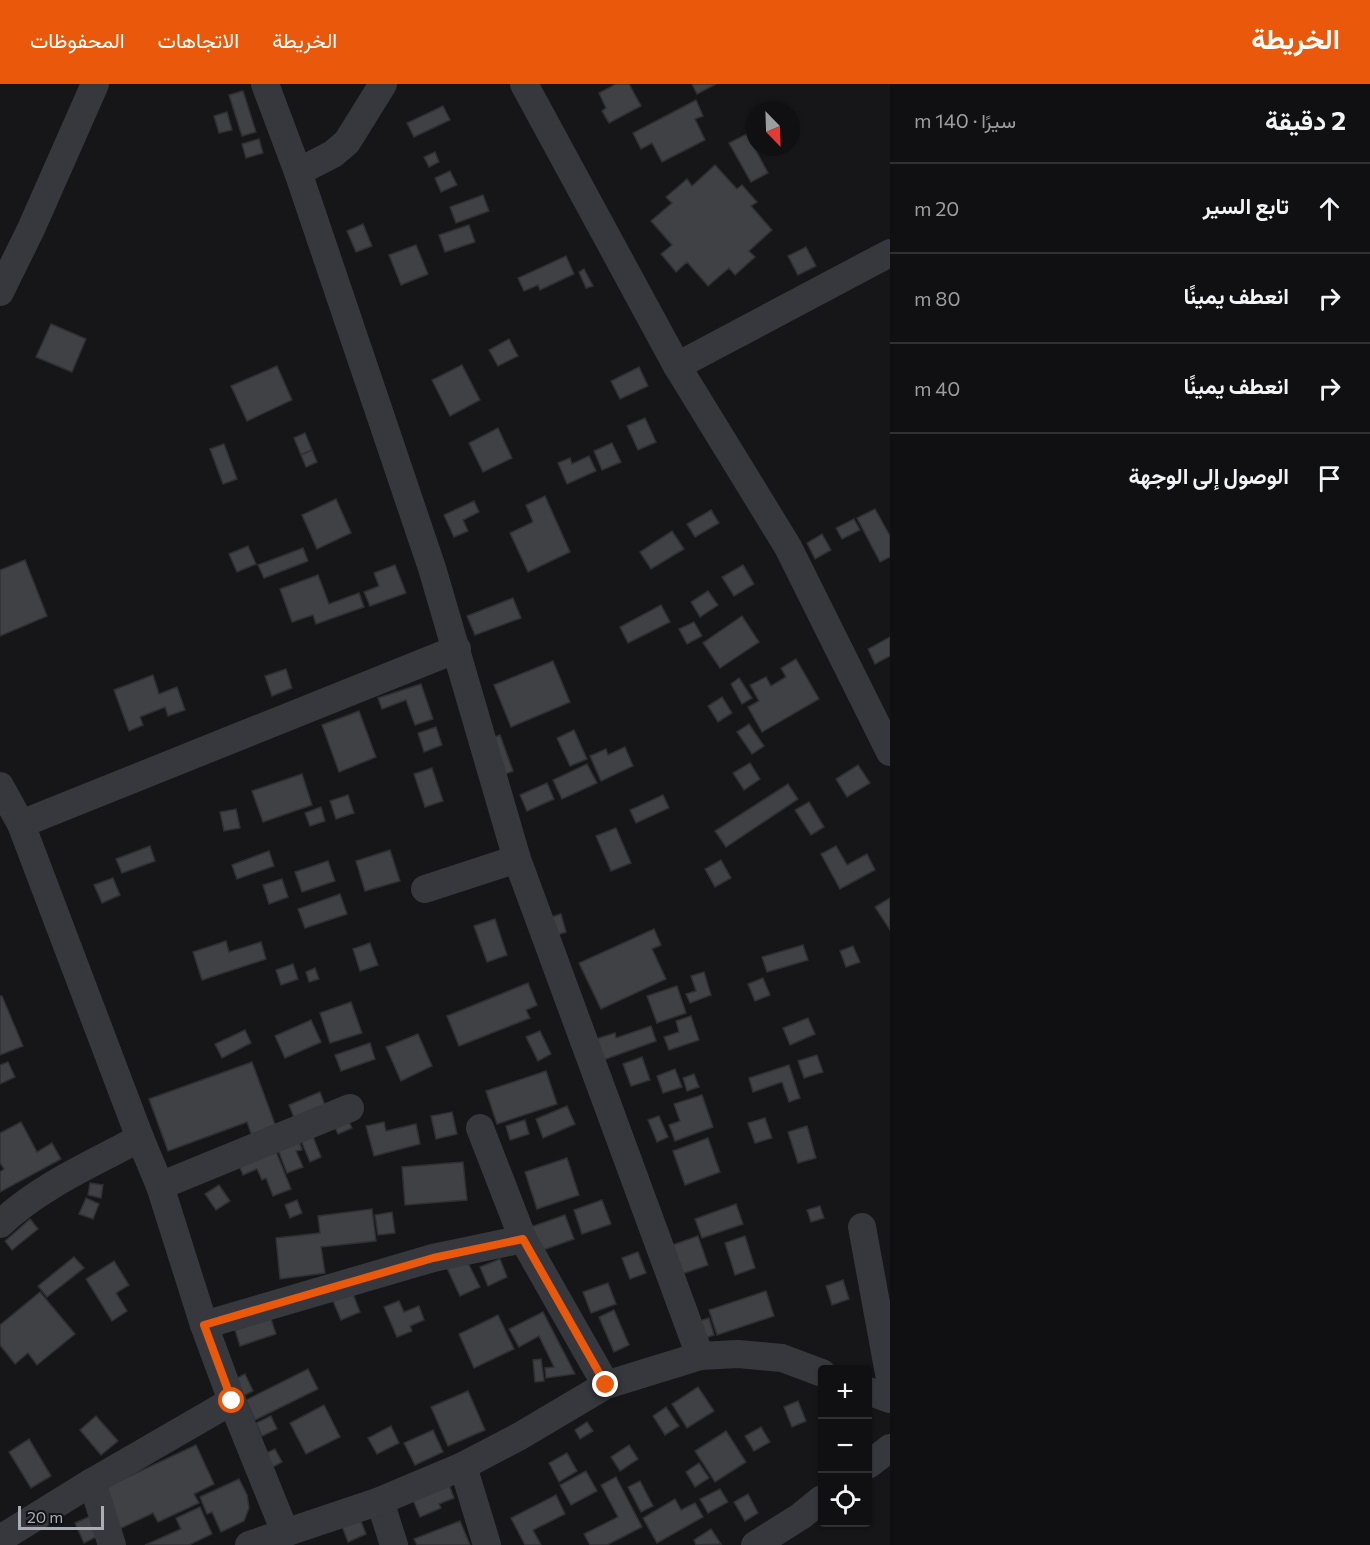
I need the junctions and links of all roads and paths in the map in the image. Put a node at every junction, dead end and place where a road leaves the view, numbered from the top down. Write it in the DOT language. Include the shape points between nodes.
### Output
graph roads {
  1 [pos="95,84"];
  2 [pos="265,84"];
  3 [pos="383,84"];
  4 [pos="524,84"];
  5 [pos="298,171"];
  6 [pos="890,253"];
  7 [pos="0,292"];
  8 [pos="677,366"];
  9 [pos="457,650"];
  10 [pos="890,752"];
  11 [pos="0,786"];
  12 [pos="21,824"];
  13 [pos="517,859"];
  14 [pos="425,889"];
  15 [pos="350,1108"];
  16 [pos="480,1128"];
  17 [pos="140,1138"];
  18 [pos="160,1186"];
  19 [pos="0,1224"];
  20 [pos="862,1227"];
  21 [pos="523,1239"];
  22 [pos="204,1325"];
  23 [pos="700,1356"];
  24 [pos="818,1372"];
  25 [pos="890,1379"];
  26 [pos="606,1385"];
  27 [pos="872,1392"];
  28 [pos="890,1399"];
  29 [pos="232,1401"];
  30 [pos="890,1448"];
  31 [pos="872,1461"];
  32 [pos="463,1466"];
  33 [pos="92,1482"];
  34 [pos="380,1501"];
  35 [pos="818,1502"];
  36 [pos="285,1532"];
  37 [pos="0,1539"];
  38 [pos="112,1545"];
  39 [pos="249,1545"];
  40 [pos="394,1545"];
  41 [pos="487,1545"];
  42 [pos="754,1545"];
  1 -- 7 [label="street"];
  2 -- 5 [label="street"];
  3 -- 5 [label="street" via="347,142 333,154"];
  4 -- 8 [label="street"];
  5 -- 9 [label="street"];
  6 -- 8 [label="street"];
  8 -- 10 [label="street" via="788,547"];
  9 -- 12 [label="street"];
  9 -- 13 [label="street"];
  11 -- 12 [label="street"];
  12 -- 17 [label="street"];
  13 -- 14 [label="street"];
  13 -- 23 [label="street"];
  15 -- 18 [label="street"];
  16 -- 21 [label="street"];
  17 -- 18 [label="street"];
  17 -- 19 [label="street" via="45,1188"];
  18 -- 22 [label="street"];
  20 -- 25 [label="street"];
  21 -- 22 [label="street" via="433,1258"];
  21 -- 26 [label="street"];
  22 -- 29 [label="street"];
  23 -- 24 [label="street" via="782,1358"];
  23 -- 26 [label="street"];
  26 -- 32 [label="street"];
  27 -- 28 [label="street"];
  29 -- 33 [label="street"];
  29 -- 36 [label="street"];
  30 -- 31 [label="street"];
  32 -- 34 [label="street"];
  32 -- 41 [label="street"];
  33 -- 37 [label="street"];
  33 -- 38 [label="street"];
  34 -- 36 [label="street"];
  34 -- 40 [label="street"];
  35 -- 42 [label="street"];
  36 -- 39 [label="street"];
}
